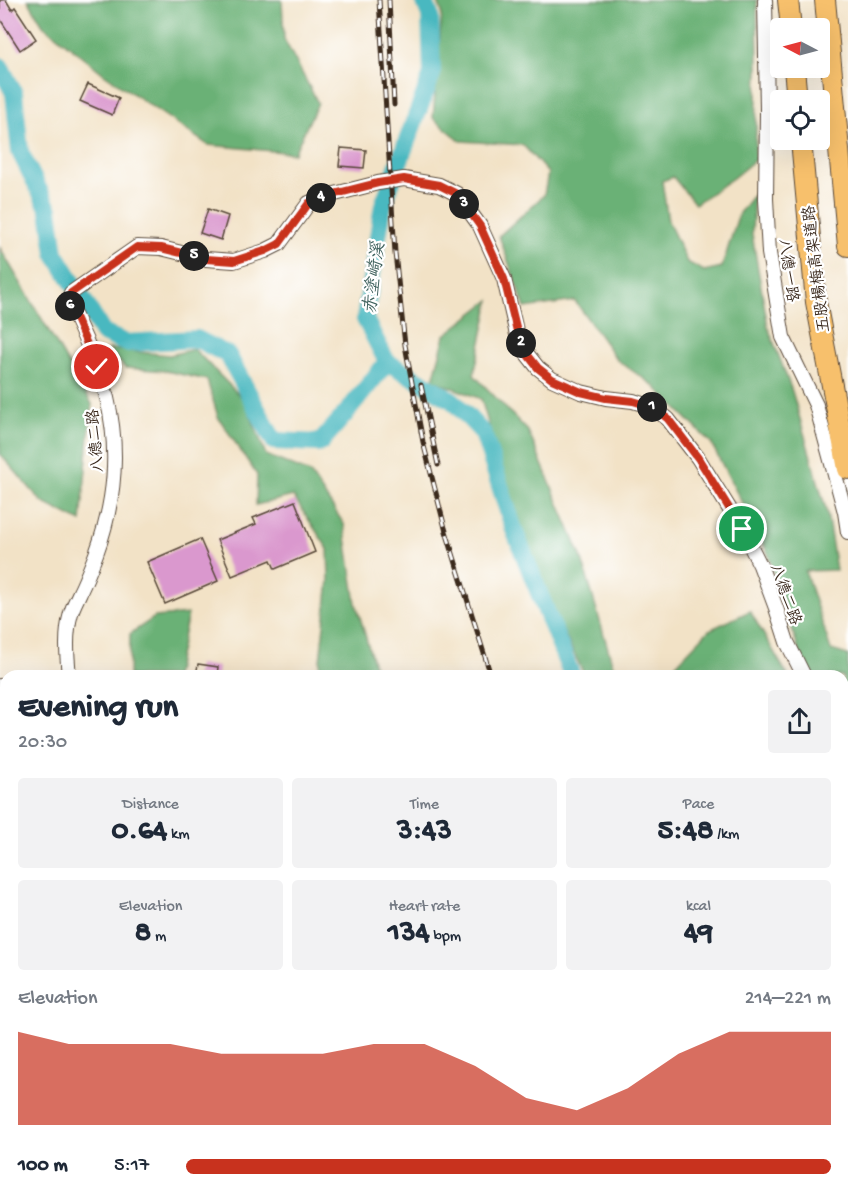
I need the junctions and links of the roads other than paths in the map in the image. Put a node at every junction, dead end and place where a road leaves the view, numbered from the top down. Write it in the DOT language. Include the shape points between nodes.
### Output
graph roads {
  1 [pos="765,0"];
  2 [pos="788,0"];
  3 [pos="825,0"];
  4 [pos="790,18"];
  5 [pos="802,150"];
  6 [pos="848,246"];
  7 [pos="848,469"];
  8 [pos="848,532"];
  9 [pos="68,670"];
  10 [pos="801,670"];
  1 -- 8 [label="street, 八德一路" via="769,253 783,337 816,405"];
  2 -- 4 [label="highway"];
  3 -- 6 [label="highway"];
  5 -- 7 [label="highway, 五股楊梅高架道路" via="816,302"];
  9 -- 10 [label="street, 八德二路" via="66,653 72,610 109,514 114,464 107,398 68,301 71,293 137,247 234,261 265,251 279,244 309,203 335,193 404,179 439,185 457,194 480,226 504,279 519,339 538,368 581,392 653,407 668,419 698,458 742,529"];
}
